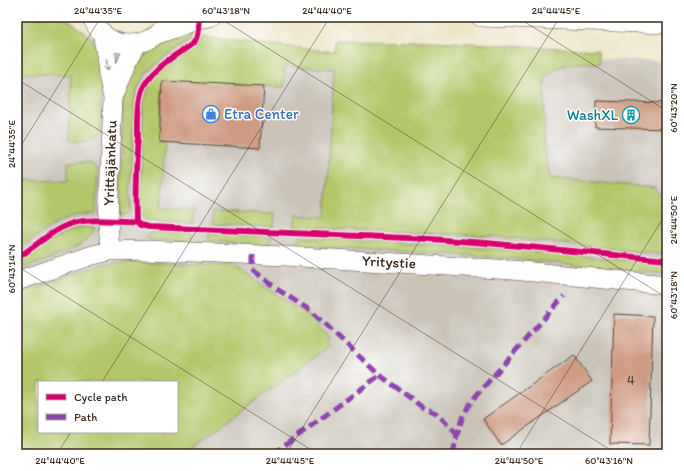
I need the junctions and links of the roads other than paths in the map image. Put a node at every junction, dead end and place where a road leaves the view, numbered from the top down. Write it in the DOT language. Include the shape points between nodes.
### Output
graph roads {
  1 [pos="170,17"];
  2 [pos="210,17"];
  3 [pos="481,17"];
  4 [pos="93,22"];
  5 [pos="667,24"];
  6 [pos="158,34"];
  7 [pos="137,44"];
  8 [pos="113,98"];
  9 [pos="110,251"];
  10 [pos="17,280"];
  11 [pos="667,285"];
  1 -- 6 [label="street"];
  2 -- 6 [label="street"];
  3 -- 5 [label="street"];
  4 -- 7 [label="street" via="112,40 124,44"];
  4 -- 8 [label="street, Yrittäjänkatu, one-way" via="106,54"];
  6 -- 7 [label="street"];
  7 -- 8 [label="street, Yrittäjänkatu"];
  8 -- 9 [label="street, Yrittäjänkatu" via="108,221"];
  9 -- 10 [label="street"];
  9 -- 11 [label="street, Yritystie" via="147,250 438,265"];
}
